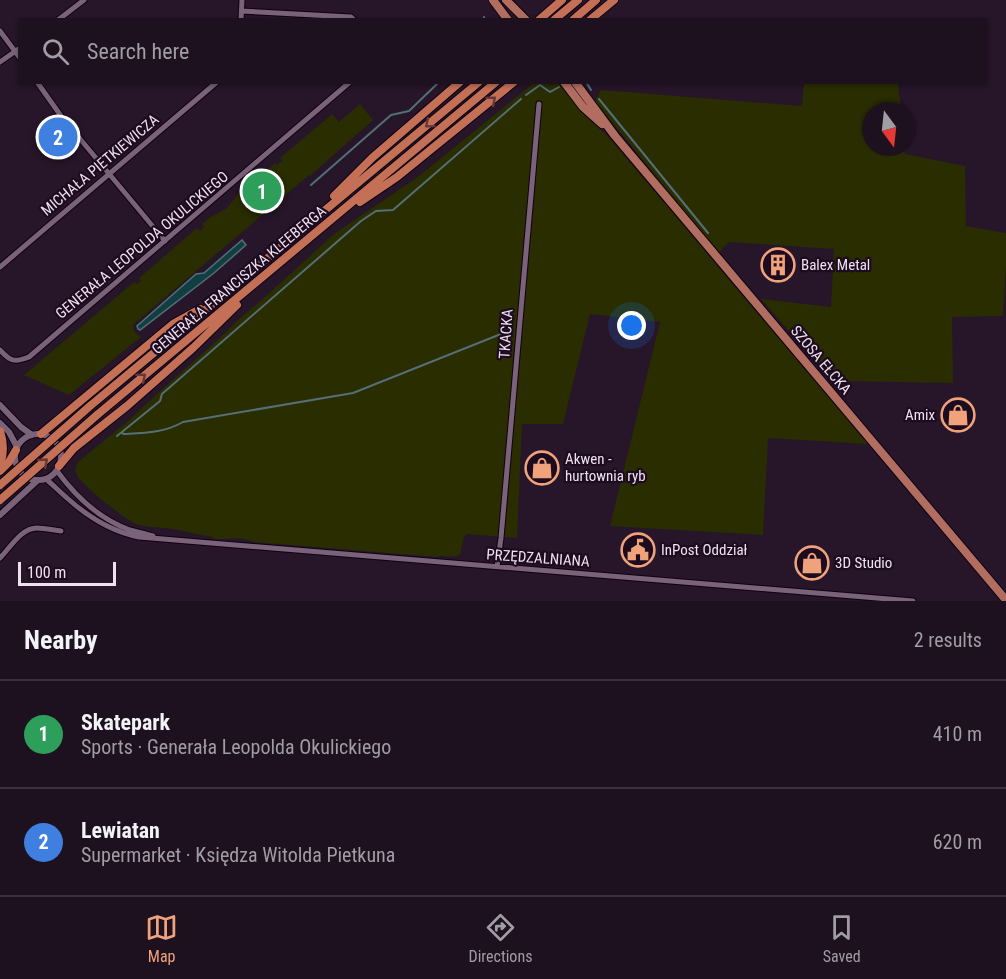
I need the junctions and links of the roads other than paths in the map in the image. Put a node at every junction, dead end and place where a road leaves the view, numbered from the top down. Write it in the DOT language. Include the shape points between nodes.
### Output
graph roads {
  1 [pos="242,0"];
  2 [pos="493,0"];
  3 [pos="506,0"];
  4 [pos="562,0"];
  5 [pos="578,0"];
  6 [pos="596,0"];
  7 [pos="614,0"];
  8 [pos="80,1"];
  9 [pos="242,11"];
  10 [pos="60,18"];
  11 [pos="241,18"];
  12 [pos="352,18"];
  13 [pos="506,18"];
  14 [pos="524,18"];
  15 [pos="541,18"];
  16 [pos="556,18"];
  17 [pos="575,18"];
  18 [pos="592,18"];
  19 [pos="0,31"];
  20 [pos="17,49"];
  21 [pos="0,62"];
  22 [pos="38,84"];
  23 [pos="215,84"];
  24 [pos="348,84"];
  25 [pos="458,84"];
  26 [pos="476,84"];
  27 [pos="494,84"];
  28 [pos="512,84"];
  29 [pos="565,84"];
  30 [pos="576,84"];
  31 [pos="577,100"];
  32 [pos="589,101"];
  33 [pos="539,104"];
  34 [pos="615,136"];
  35 [pos="109,174"];
  36 [pos="315,218"];
  37 [pos="334,218"];
  38 [pos="165,241"];
  39 [pos="0,267"];
  40 [pos="262,278"];
  41 [pos="219,298"];
  42 [pos="0,350"];
  43 [pos="0,405"];
  44 [pos="0,423"];
  45 [pos="0,431"];
  46 [pos="36,434"];
  47 [pos="17,449"];
  48 [pos="0,465"];
  49 [pos="58,469"];
  50 [pos="0,471"];
  51 [pos="46,479"];
  52 [pos="38,480"];
  53 [pos="0,485"];
  54 [pos="0,500"];
  55 [pos="0,515"];
  56 [pos="61,531"];
  57 [pos="161,538"];
  58 [pos="0,558"];
  59 [pos="497,567"];
  60 [pos="1006,600"];
  61 [pos="913,601"];
  1 -- 9 [label="street"];
  2 -- 13 [label="main road"];
  3 -- 14 [label="main road"];
  4 -- 15 [label="highway"];
  5 -- 16 [label="highway"];
  6 -- 17 [label="highway"];
  7 -- 18 [label="highway"];
  8 -- 10 [label="street"];
  9 -- 11 [label="street"];
  9 -- 12 [label="street"];
  19 -- 20 [label="street"];
  20 -- 21 [label="street"];
  22 -- 35 [label="street"];
  23 -- 35 [label="street, MICHAŁA PIETKIEWICZA"];
  24 -- 38 [label="street, GENERAŁA LEOPOLDA OKULICKIEGO"];
  25 -- 36 [label="highway" via="372,158"];
  26 -- 36 [label="highway, GENERAŁA FRANCISZKA KLEEBERGA, one-way"];
  27 -- 37 [label="highway, GENERAŁA FRANCISZKA KLEEBERGA"];
  37 -- 28 [label="highway, one-way" via="397,177"];
  29 -- 31 [label="main road, SZOSA EŁCKA"];
  30 -- 32 [label="main road, SZOSA EŁCKA"];
  31 -- 32 [label="main road"];
  31 -- 34 [label="main road, SZOSA EŁCKA"];
  32 -- 34 [label="main road, SZOSA EŁCKA"];
  33 -- 59 [label="street, TKACKA"];
  34 -- 60 [label="main road, SZOSA EŁCKA"];
  35 -- 38 [label="street"];
  35 -- 39 [label="street, MICHAŁA PIETKIEWICZA"];
  36 -- 41 [label="highway, GENERAŁA FRANCISZKA KLEEBERGA"];
  37 -- 40 [label="highway, GENERAŁA FRANCISZKA KLEEBERGA"];
  38 -- 42 [label="street, GENERAŁA LEOPOLDA OKULICKIEGO" via="29,357 14,361"];
  40 -- 49 [label="highway" via="193,348 74,448"];
  54 -- 40 [label="highway, GENERAŁA FRANCISZKA KLEEBERGA, one-way, bridge"];
  41 -- 46 [label="highway" via="173,324"];
  41 -- 53 [label="highway, GENERAŁA FRANCISZKA KLEEBERGA, bridge"];
  43 -- 46 [label="street" via="21,427"];
  44 -- 47 [label="street"];
  45 -- 48 [label="highway"];
  46 -- 47 [label="street" via="22,441"];
  46 -- 49 [label="street" via="47,435 56,443 61,454"];
  47 -- 50 [label="highway"];
  47 -- 52 [label="street" via="18,468 26,477"];
  49 -- 51 [label="street"];
  49 -- 57 [label="street, PRZĘDZALNIANA" via="72,491 104,517"];
  51 -- 52 [label="street"];
  51 -- 57 [label="street, PRZĘDZALNIANA" via="103,524 130,536"];
  52 -- 55 [label="street"];
  56 -- 58 [label="street" via="28,530"];
  57 -- 59 [label="street, PRZĘDZALNIANA"];
  59 -- 61 [label="street, PRZĘDZALNIANA"];
}
